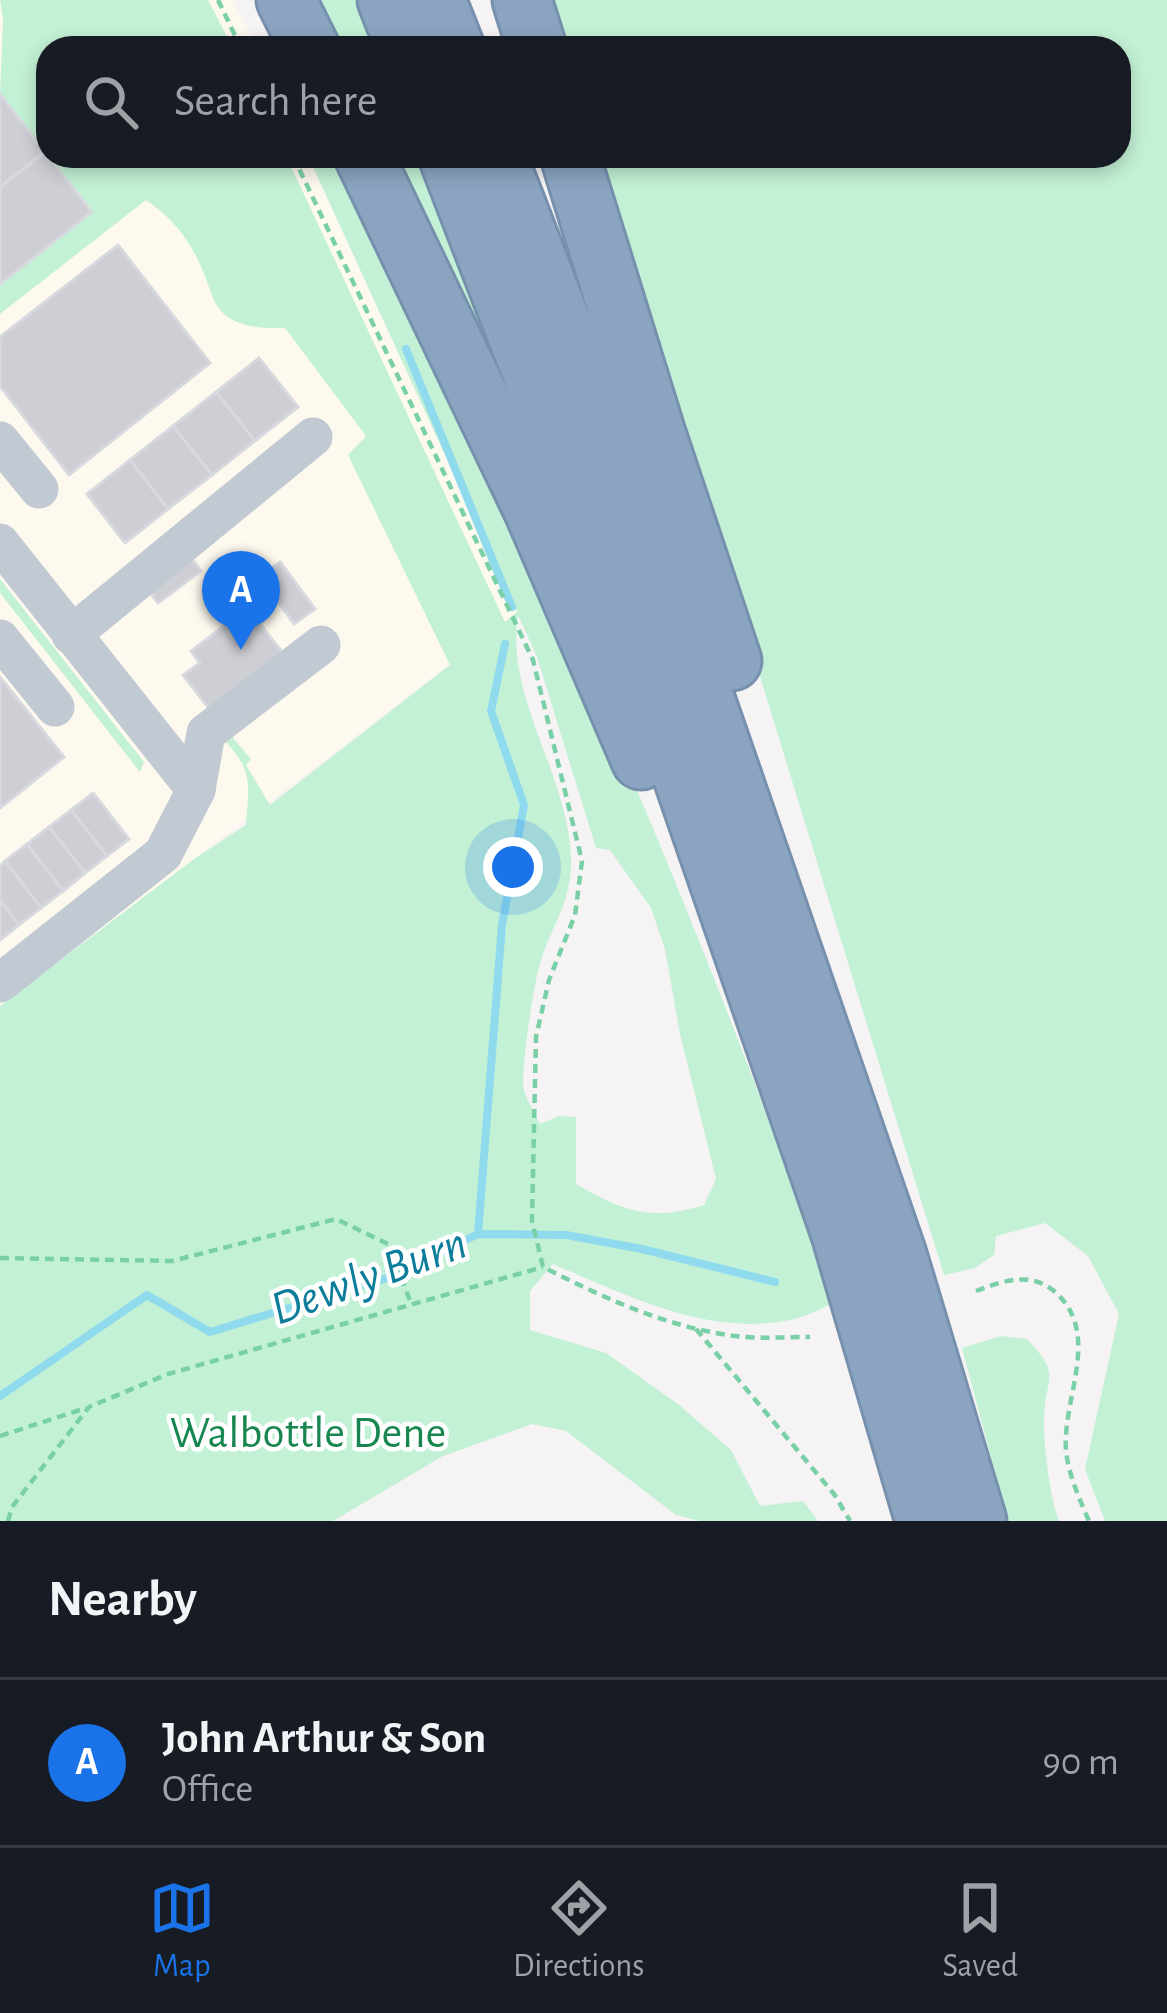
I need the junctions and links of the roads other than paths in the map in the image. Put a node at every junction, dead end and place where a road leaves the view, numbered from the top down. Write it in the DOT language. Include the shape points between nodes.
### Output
graph roads {
  1 [pos="286,0"];
  2 [pos="387,0"];
  3 [pos="436,0"];
  4 [pos="522,0"];
  5 [pos="304,36"];
  6 [pos="401,36"];
  7 [pos="450,36"];
  8 [pos="533,36"];
  9 [pos="370,168"];
  10 [pos="453,168"];
  11 [pos="502,168"];
  12 [pos="574,168"];
  13 [pos="313,437"];
  14 [pos="0,441"];
  15 [pos="39,489"];
  16 [pos="0,543"];
  17 [pos="71,635"];
  18 [pos="0,639"];
  19 [pos="321,645"];
  20 [pos="55,707"];
  21 [pos="196,790"];
  22 [pos="0,983"];
  23 [pos="841,1234"];
  24 [pos="897,1255"];
  25 [pos="926,1521"];
  26 [pos="976,1521"];
  1 -- 5 [label="highway"];
  2 -- 6 [label="highway"];
  3 -- 7 [label="highway"];
  4 -- 8 [label="highway"];
  9 -- 23 [label="highway" via="534,511"];
  10 -- 23 [label="highway" via="642,659"];
  11 -- 24 [label="highway" via="686,644"];
  12 -- 24 [label="highway" via="812,899"];
  13 -- 17 [label="street"];
  14 -- 15 [label="street"];
  16 -- 17 [label="street"];
  17 -- 21 [label="street"];
  18 -- 20 [label="street"];
  19 -- 21 [label="street" via="206,733"];
  21 -- 22 [label="street" via="163,854"];
  23 -- 25 [label="highway"];
  24 -- 26 [label="highway"];
}
